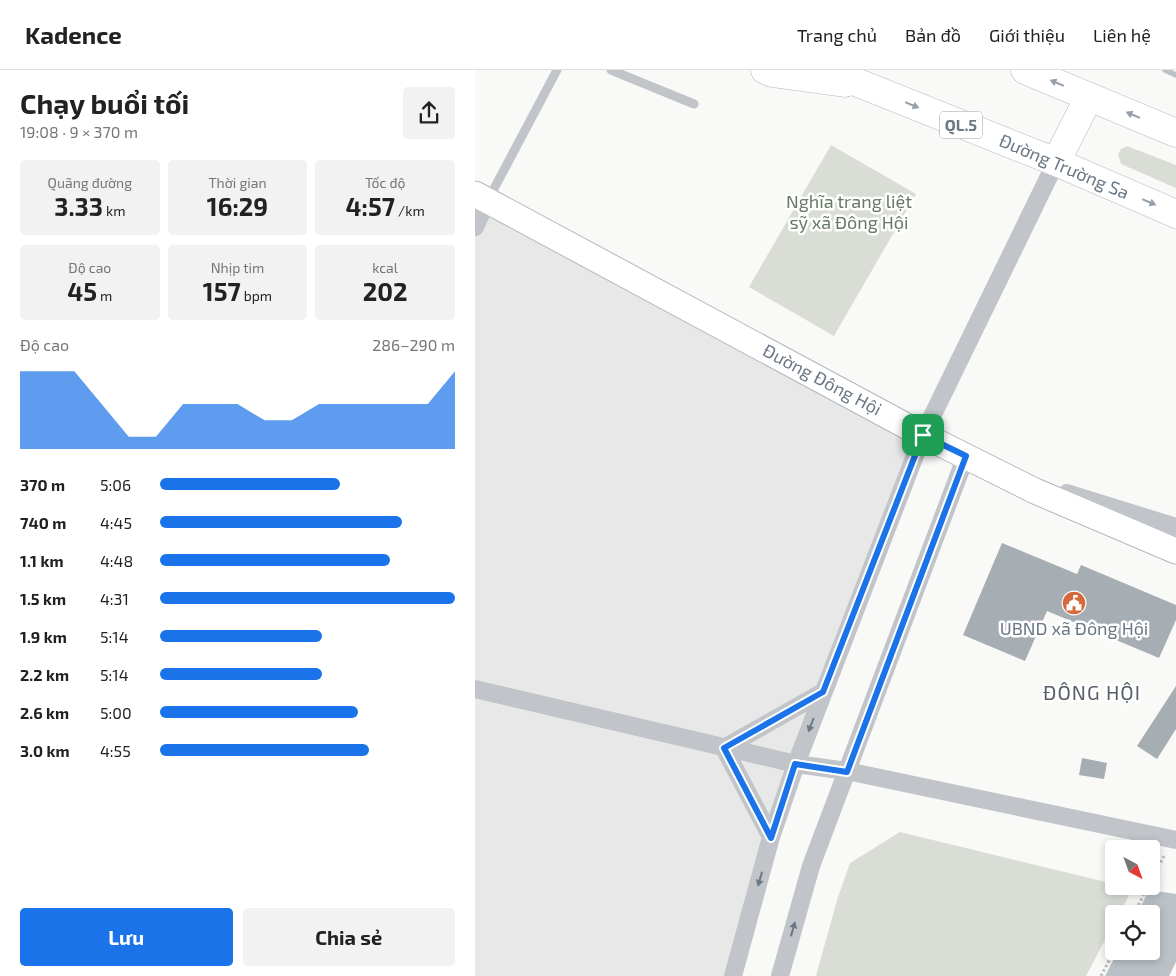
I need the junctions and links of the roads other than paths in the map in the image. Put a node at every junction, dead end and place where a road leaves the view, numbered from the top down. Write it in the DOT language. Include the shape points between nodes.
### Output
graph roads {
  1 [pos="557,70"];
  2 [pos="611,70"];
  3 [pos="765,70"];
  4 [pos="826,70"];
  5 [pos="1025,70"];
  6 [pos="867,87"];
  7 [pos="1089,97"];
  8 [pos="694,104"];
  9 [pos="1176,133"];
  10 [pos="1056,162"];
  11 [pos="481,197"];
  12 [pos="1176,214"];
  13 [pos="475,227"];
  14 [pos="923,435"];
  15 [pos="966,456"];
  16 [pos="998,472"];
  17 [pos="1176,527"];
  18 [pos="1176,551"];
  19 [pos="475,689"];
  20 [pos="823,692"];
  21 [pos="724,748"];
  22 [pos="795,764"];
  23 [pos="847,772"];
  24 [pos="771,838"];
  25 [pos="1174,840"];
  26 [pos="733,976"];
  27 [pos="780,976"];
  1 -- 11 [label="lane"];
  2 -- 8 [label="lane"];
  3 -- 6 [label="highway, Đường Trường Sa / QL.5"];
  4 -- 6 [label="highway, Đường Trường Sa / QL.5"];
  7 -- 5 [label="highway, one-way"];
  6 -- 10 [label="highway, Đường Trường Sa / QL.5, one-way"];
  9 -- 7 [label="highway, one-way"];
  7 -- 10 [label="highway"];
  10 -- 12 [label="highway, Đường Trường Sa / QL.5, one-way"];
  10 -- 14 [label="street"];
  11 -- 13 [label="street"];
  11 -- 14 [label="street, Đường Đông Hội"];
  14 -- 15 [label="street, Đường Đông Hội"];
  14 -- 20 [label="street"];
  15 -- 16 [label="street, Đường Đông Hội"];
  15 -- 23 [label="street"];
  16 -- 17 [label="street"];
  16 -- 18 [label="street, Đường Đông Hội"];
  19 -- 21 [label="street"];
  20 -- 21 [label="street"];
  20 -- 22 [label="street, one-way"];
  21 -- 22 [label="street"];
  21 -- 24 [label="street"];
  22 -- 23 [label="street"];
  22 -- 24 [label="street"];
  23 -- 25 [label="street"];
  27 -- 23 [label="street, one-way" via="811,866"];
  24 -- 26 [label="street, one-way"];
}
